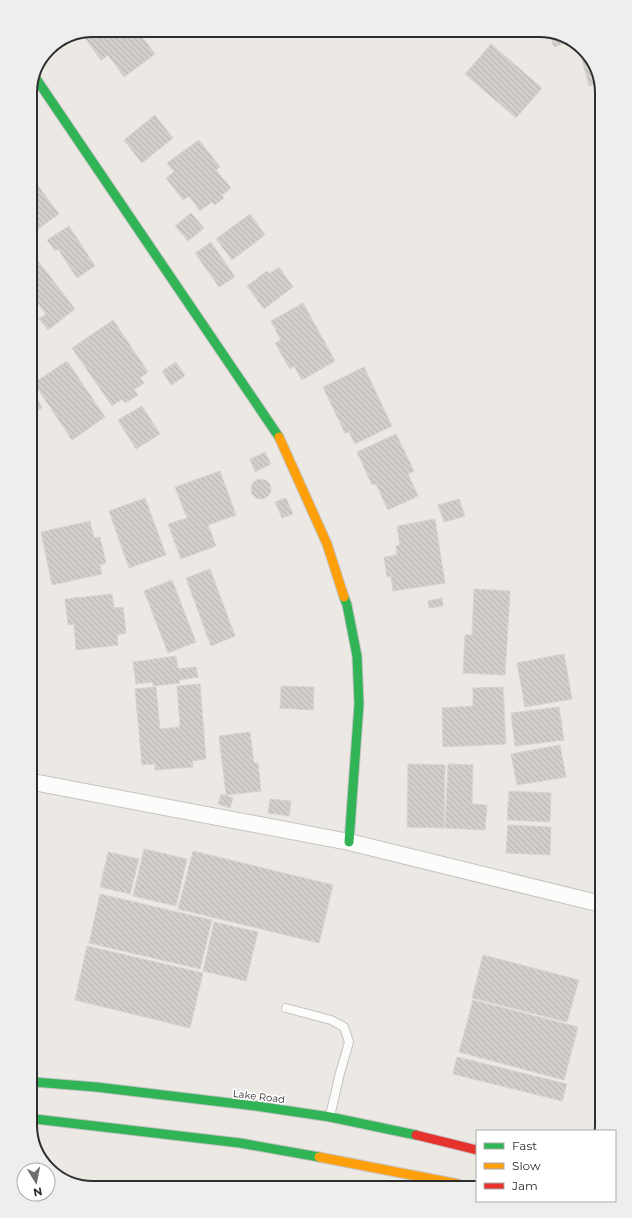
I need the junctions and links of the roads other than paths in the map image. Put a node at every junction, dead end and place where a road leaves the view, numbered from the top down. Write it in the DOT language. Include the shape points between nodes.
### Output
graph roads {
  1 [pos="39,81"];
  2 [pos="37,783"];
  3 [pos="349,842"];
  4 [pos="595,903"];
  5 [pos="286,1008"];
  6 [pos="37,1082"];
  7 [pos="330,1117"];
  8 [pos="37,1119"];
  9 [pos="476,1150"];
  10 [pos="443,1181"];
  1 -- 3 [label="main road" via="278,434 327,544 347,605 357,656 359,704"];
  2 -- 3 [label="street"];
  3 -- 4 [label="street"];
  5 -- 7 [label="lane" via="332,1020 344,1027 349,1042"];
  6 -- 7 [label="main road, Lake Road" via="96,1087"];
  7 -- 9 [label="main road, Lake Road"];
  8 -- 10 [label="main road" via="240,1143"];
}
